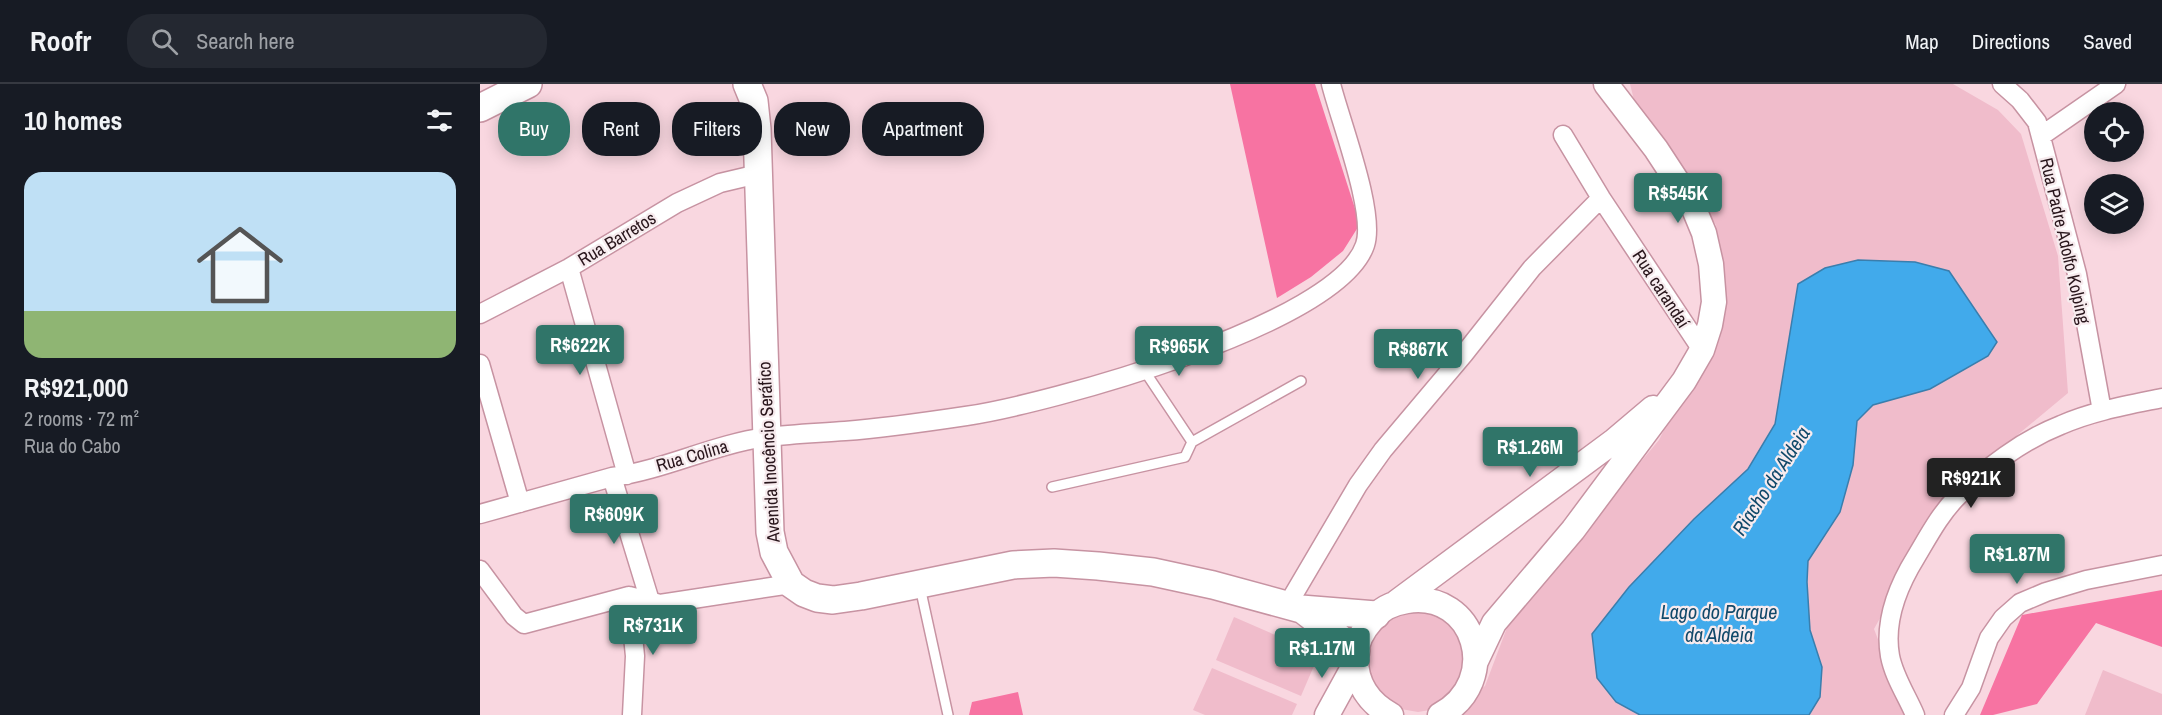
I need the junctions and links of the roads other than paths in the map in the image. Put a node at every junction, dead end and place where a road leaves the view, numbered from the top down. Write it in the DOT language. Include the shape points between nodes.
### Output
graph roads {
  1 [pos="528,84"];
  2 [pos="747,84"];
  3 [pos="1331,84"];
  4 [pos="1606,84"];
  5 [pos="2002,84"];
  6 [pos="2116,84"];
  7 [pos="480,108"];
  8 [pos="1563,135"];
  9 [pos="2041,136"];
  10 [pos="758,174"];
  11 [pos="1601,198"];
  12 [pos="569,268"];
  13 [pos="480,314"];
  14 [pos="1702,350"];
  15 [pos="480,364"];
  16 [pos="1144,370"];
  17 [pos="1301,381"];
  18 [pos="1684,381"];
  19 [pos="2162,398"];
  20 [pos="2102,411"];
  21 [pos="766,437"];
  22 [pos="1192,442"];
  23 [pos="619,476"];
  24 [pos="1052,487"];
  25 [pos="520,503"];
  26 [pos="480,514"];
  27 [pos="2162,565"];
  28 [pos="480,570"];
  29 [pos="791,584"];
  30 [pos="920,585"];
  31 [pos="629,596"];
  32 [pos="650,601"];
  33 [pos="1295,606"];
  34 [pos="1387,608"];
  35 [pos="1356,657"];
  36 [pos="1476,661"];
  37 [pos="632,715"];
  38 [pos="948,715"];
  39 [pos="1327,715"];
  40 [pos="1391,715"];
  41 [pos="1440,715"];
  42 [pos="1915,715"];
  43 [pos="1954,715"];
  1 -- 7 [label="main road"];
  2 -- 10 [label="main road, Avenida Inocêncio Seráfico" via="754,101"];
  3 -- 16 [label="street, Rua Colina" via="1367,220 1366,243 1359,259 1338,278 1274,320"];
  4 -- 14 [label="main road" via="1677,179 1704,233 1714,302"];
  5 -- 9 [label="street, Rua Padre Adolfo Kolping" via="2037,122"];
  6 -- 9 [label="street"];
  8 -- 11 [label="street, Rua carandaí"];
  9 -- 20 [label="street, Rua Padre Adolfo Kolping" via="2075,267"];
  10 -- 12 [label="street, Rua Barretos" via="720,183 677,202"];
  10 -- 21 [label="main road, Avenida Inocêncio Seráfico"];
  11 -- 14 [label="street, Rua carandaí"];
  11 -- 33 [label="street" via="1526,275 1383,450 1358,485"];
  12 -- 13 [label="street, Rua Barretos"];
  12 -- 23 [label="street"];
  14 -- 18 [label="main road"];
  15 -- 25 [label="street"];
  16 -- 21 [label="street, Rua Colina" via="1092,388 968,416"];
  16 -- 22 [label="lane"];
  17 -- 22 [label="lane"];
  18 -- 34 [label="main road" via="1614,441"];
  18 -- 36 [label="main road" via="1573,530 1494,623"];
  19 -- 20 [label="street"];
  20 -- 42 [label="street" via="2060,425 2024,444 1956,498 1931,532 1909,568 1894,604 1889,633 1890,657"];
  21 -- 23 [label="street, Rua Colina"];
  21 -- 29 [label="main road, Avenida Inocêncio Seráfico" via="770,532 774,552"];
  22 -- 24 [label="lane" via="1185,457"];
  23 -- 25 [label="street, Rua Colina"];
  23 -- 32 [label="street"];
  25 -- 26 [label="street, Rua Colina"];
  27 -- 43 [label="street" via="2086,580 2020,603 1989,638 1971,688"];
  28 -- 31 [label="street" via="524,624"];
  29 -- 30 [label="main road" via="804,593 832,600"];
  29 -- 32 [label="street" via="680,602"];
  30 -- 33 [label="main road" via="967,573 1054,563 1154,573"];
  30 -- 38 [label="lane"];
  31 -- 32 [label="street"];
  31 -- 37 [label="street" via="635,656"];
  33 -- 34 [label="main road"];
  33 -- 35 [label="main road"];
  34 -- 35 [label="main road" via="1363,631"];
  34 -- 36 [label="main road" via="1416,599 1435,602 1452,611 1474,642"];
  35 -- 39 [label="main road"];
  35 -- 40 [label="main road" via="1359,680 1366,694"];
  36 -- 41 [label="main road" via="1464,696"];
}
